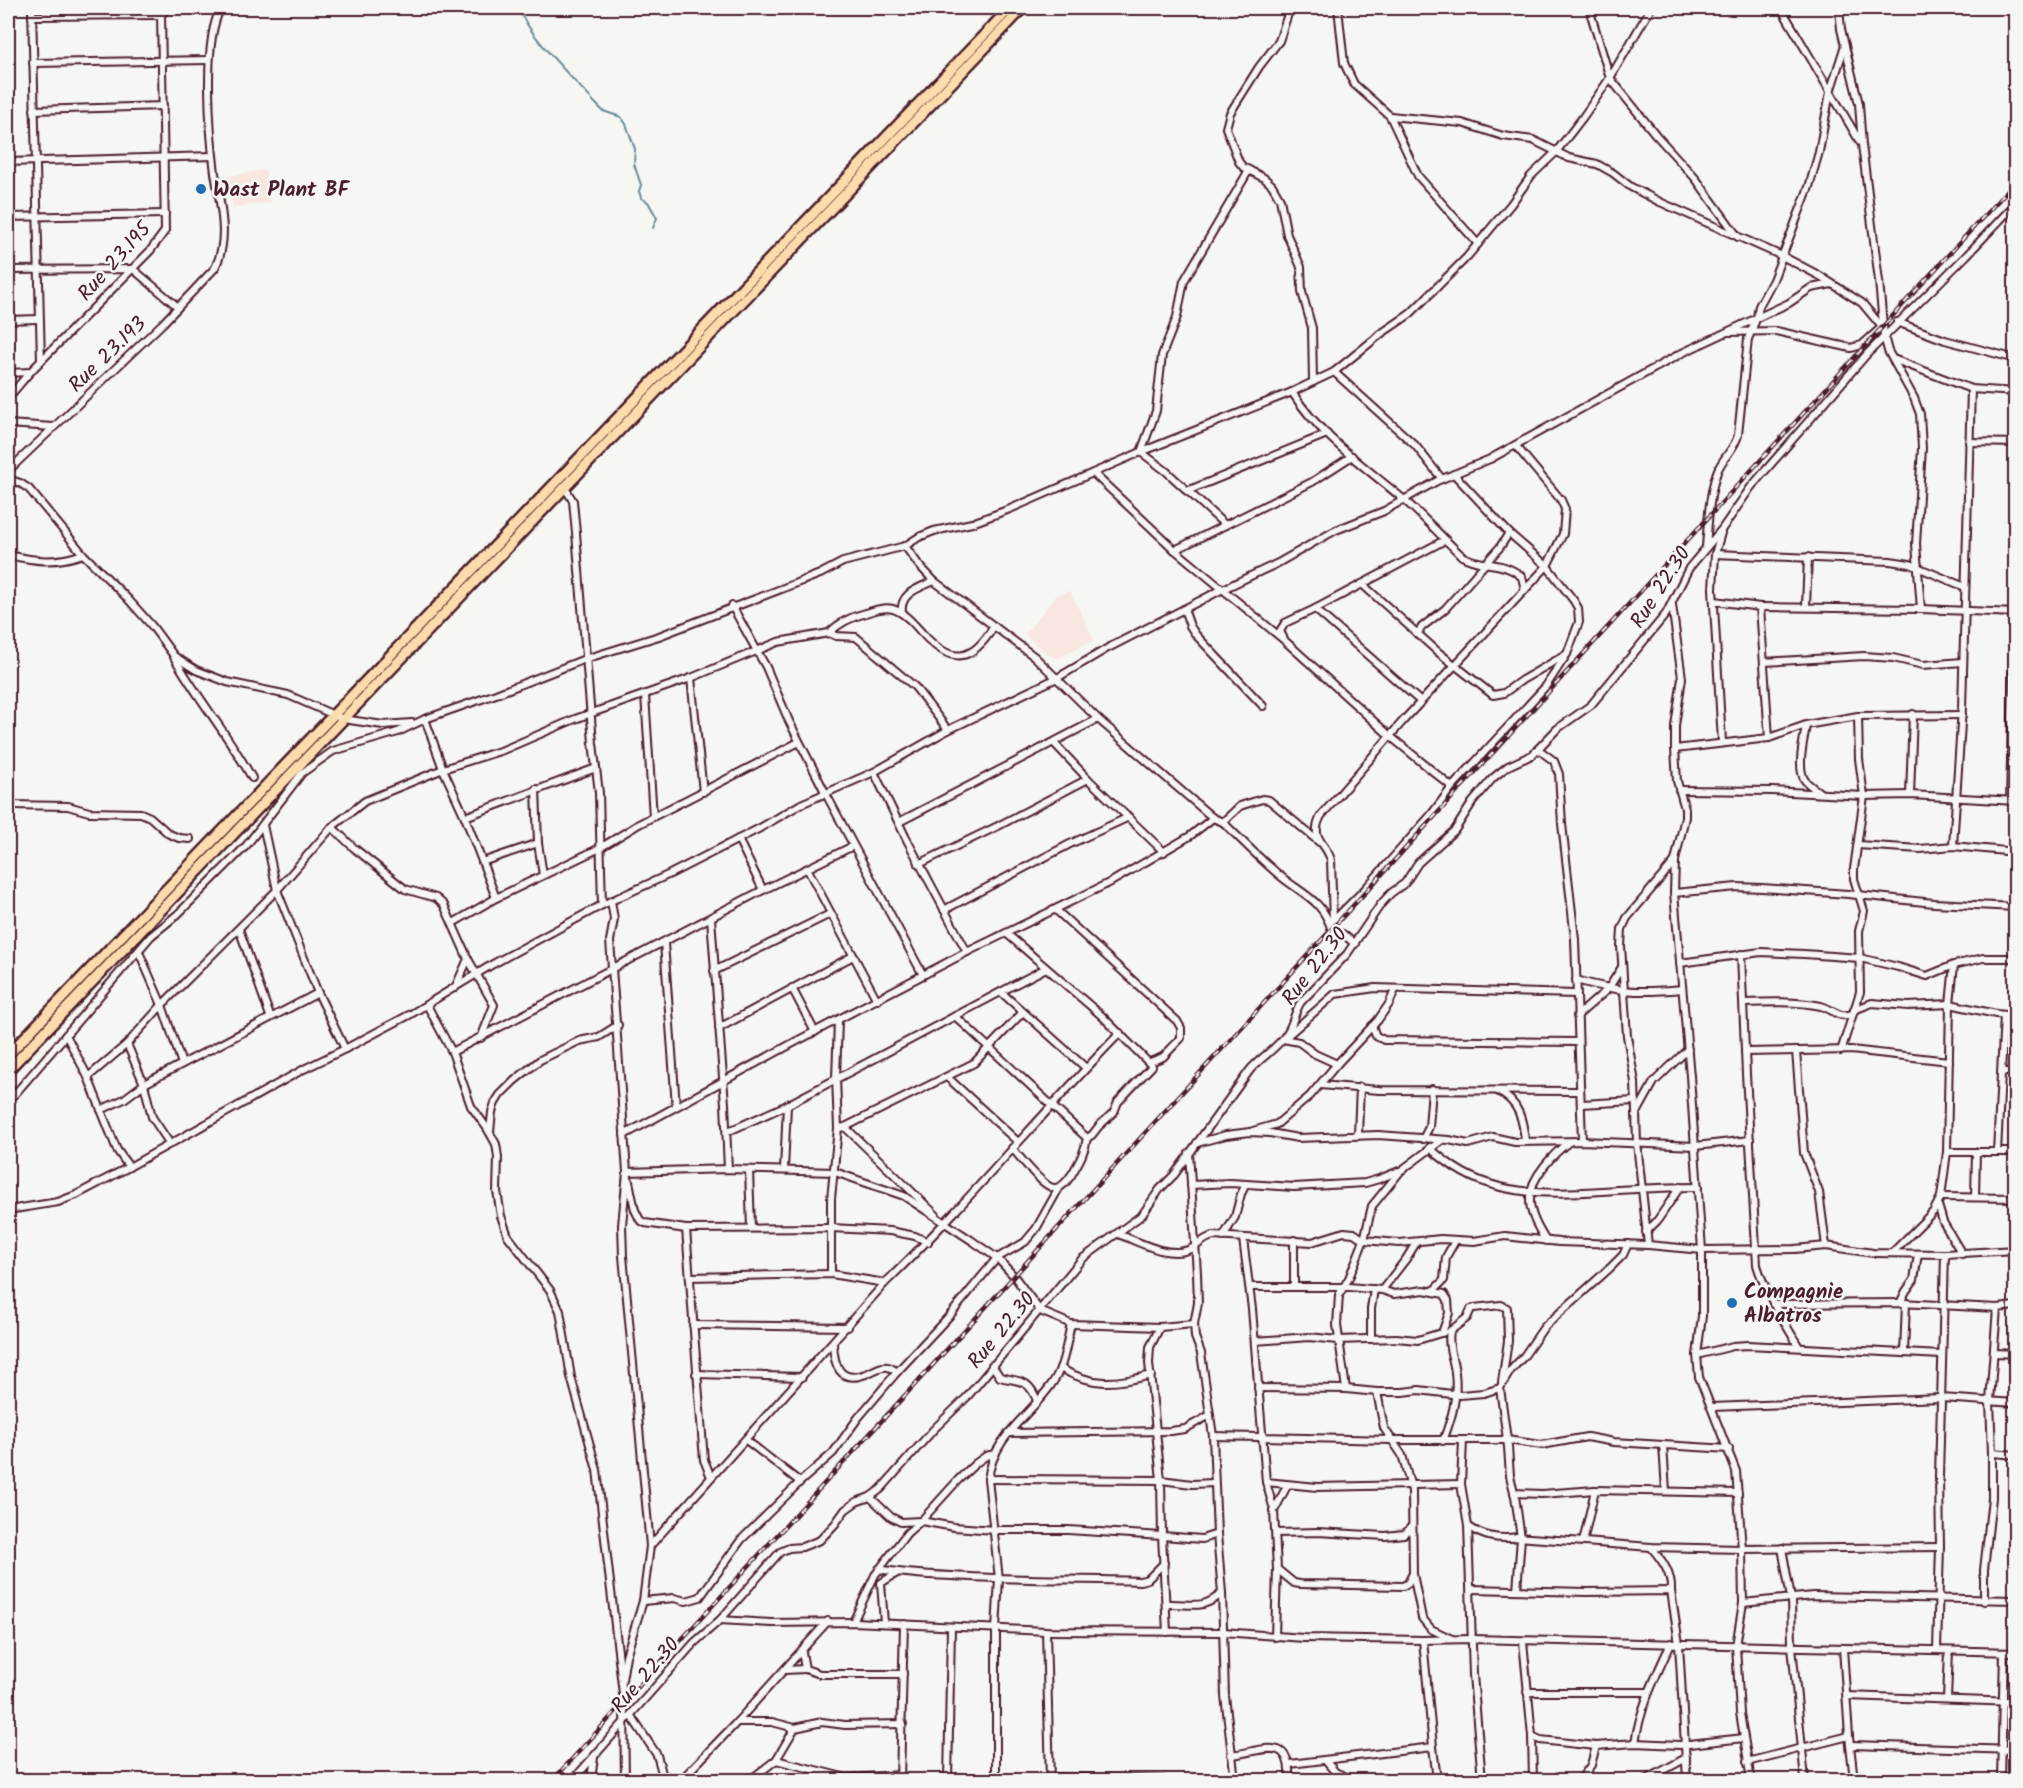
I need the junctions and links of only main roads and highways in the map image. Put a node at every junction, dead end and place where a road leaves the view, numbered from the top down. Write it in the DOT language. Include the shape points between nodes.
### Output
graph roads {
  1 [pos="1010,8"];
  2 [pos="1023,8"];
  3 [pos="8,1055"];
  4 [pos="8,1070"];
  1 -- 3 [label="main road"];
  2 -- 4 [label="main road"];
}
